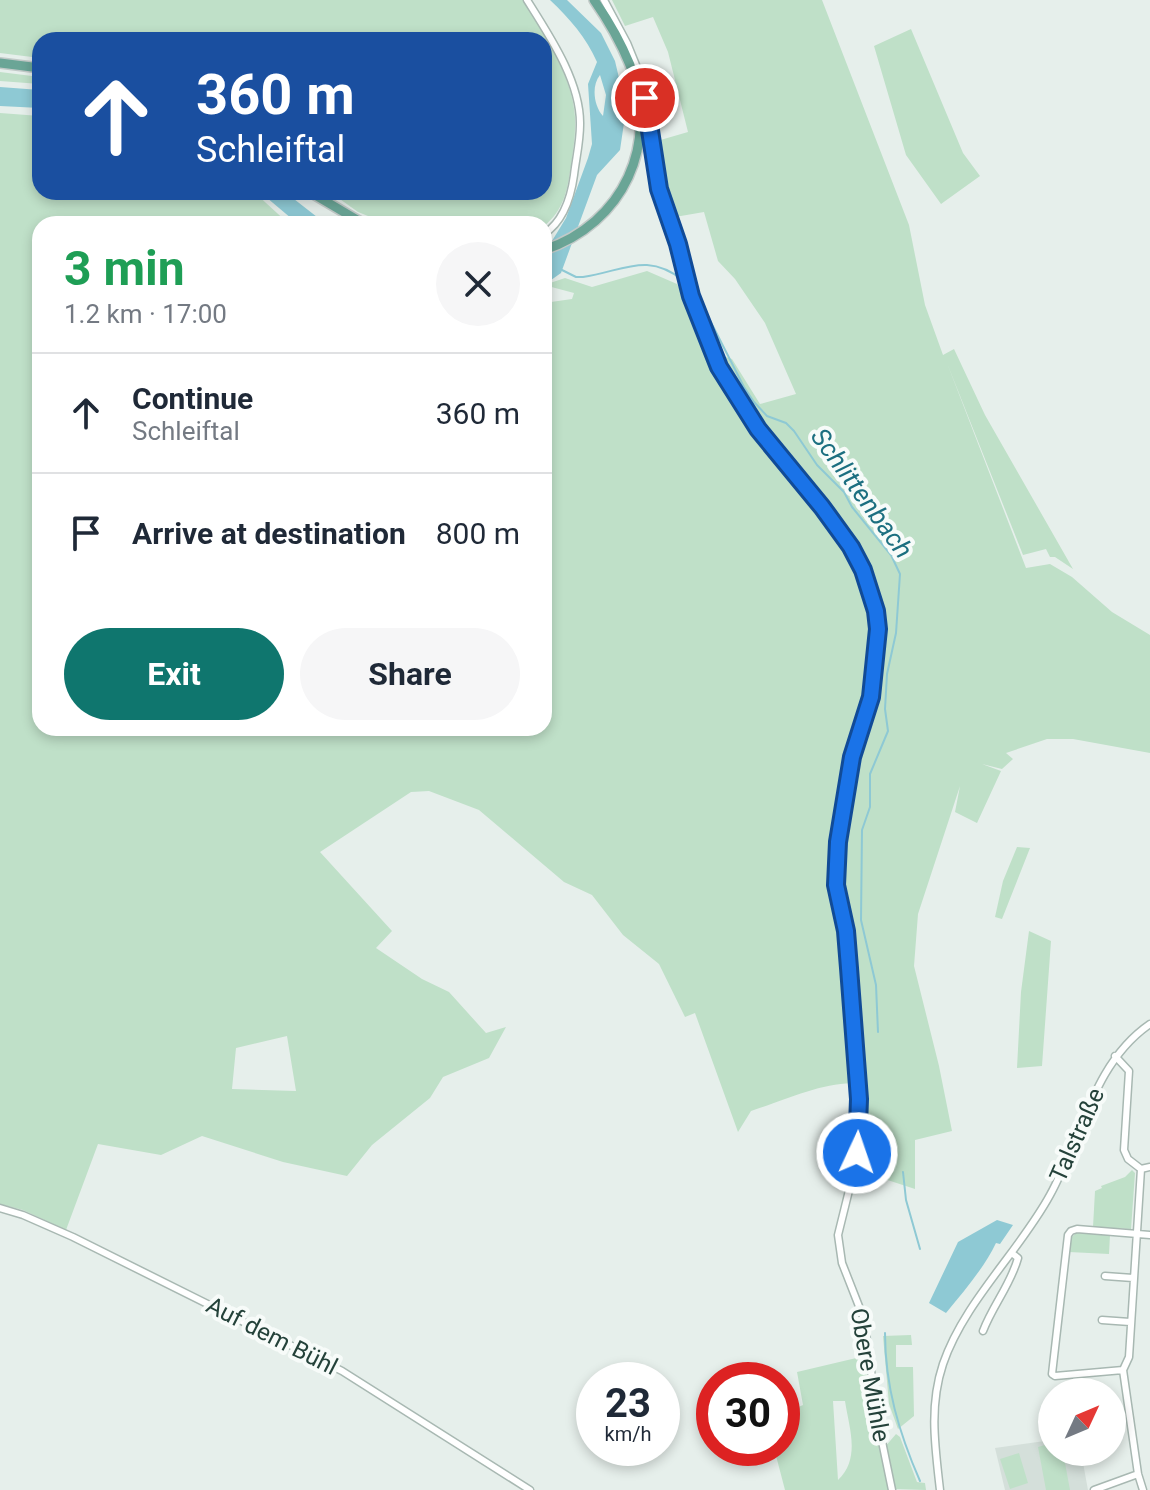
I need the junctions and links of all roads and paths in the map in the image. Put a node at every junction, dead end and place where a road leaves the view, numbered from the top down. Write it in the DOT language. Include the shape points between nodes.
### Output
graph roads {
  1 [pos="527,0"];
  2 [pos="594,0"];
  3 [pos="604,0"];
  4 [pos="544,32"];
  5 [pos="552,46"];
  6 [pos="0,63"];
  7 [pos="32,67"];
  8 [pos="324,200"];
  9 [pos="350,216"];
  10 [pos="552,227"];
  11 [pos="552,247"];
  12 [pos="1150,1024"];
  13 [pos="1115,1056"];
  14 [pos="1150,1167"];
  15 [pos="1141,1169"];
  16 [pos="0,1208"];
  17 [pos="1138,1234"];
  18 [pos="1150,1235"];
  19 [pos="1013,1254"];
  20 [pos="1105,1276"];
  21 [pos="1133,1278"];
  22 [pos="1102,1320"];
  23 [pos="1130,1322"];
  24 [pos="983,1331"];
  25 [pos="1123,1370"];
  26 [pos="1138,1474"];
  27 [pos="530,1490"];
  28 [pos="892,1490"];
  29 [pos="940,1490"];
  30 [pos="1094,1490"];
  31 [pos="1143,1490"];
  1 -- 4 [label="street"];
  2 -- 11 [label="main road" via="630,66 639,103 639,140 622,191 591,226"];
  3 -- 28 [label="street, Obere Mühle" via="640,75 659,189 719,367 758,429 844,537 863,570 878,629 874,674 852,757 838,842 836,885 848,948 860,1129 838,1235 842,1263 864,1319"];
  5 -- 10 [label="street" via="568,75 580,124 569,200"];
  6 -- 7 [label="main road"];
  8 -- 9 [label="main road"];
  12 -- 13 [label="street, Talstraße"];
  13 -- 15 [label="street" via="1129,1071 1124,1150"];
  13 -- 19 [label="street, Talstraße" via="1050,1195"];
  14 -- 15 [label="street"];
  15 -- 17 [label="street"];
  16 -- 27 [label="street, Auf dem Bühl" via="73,1237 342,1371"];
  17 -- 18 [label="street"];
  17 -- 21 [label="street"];
  17 -- 25 [label="street" via="1077,1229 1068,1235 1052,1374"];
  19 -- 24 [label="street, Talstraße" via="1018,1258 1013,1274"];
  19 -- 29 [label="street, Talstraße" via="955,1335 943,1364 933,1430"];
  20 -- 21 [label="street"];
  21 -- 23 [label="street"];
  22 -- 23 [label="street"];
  23 -- 25 [label="street" via="1129,1357"];
  25 -- 26 [label="street"];
  26 -- 30 [label="street"];
  26 -- 31 [label="street"];
}
